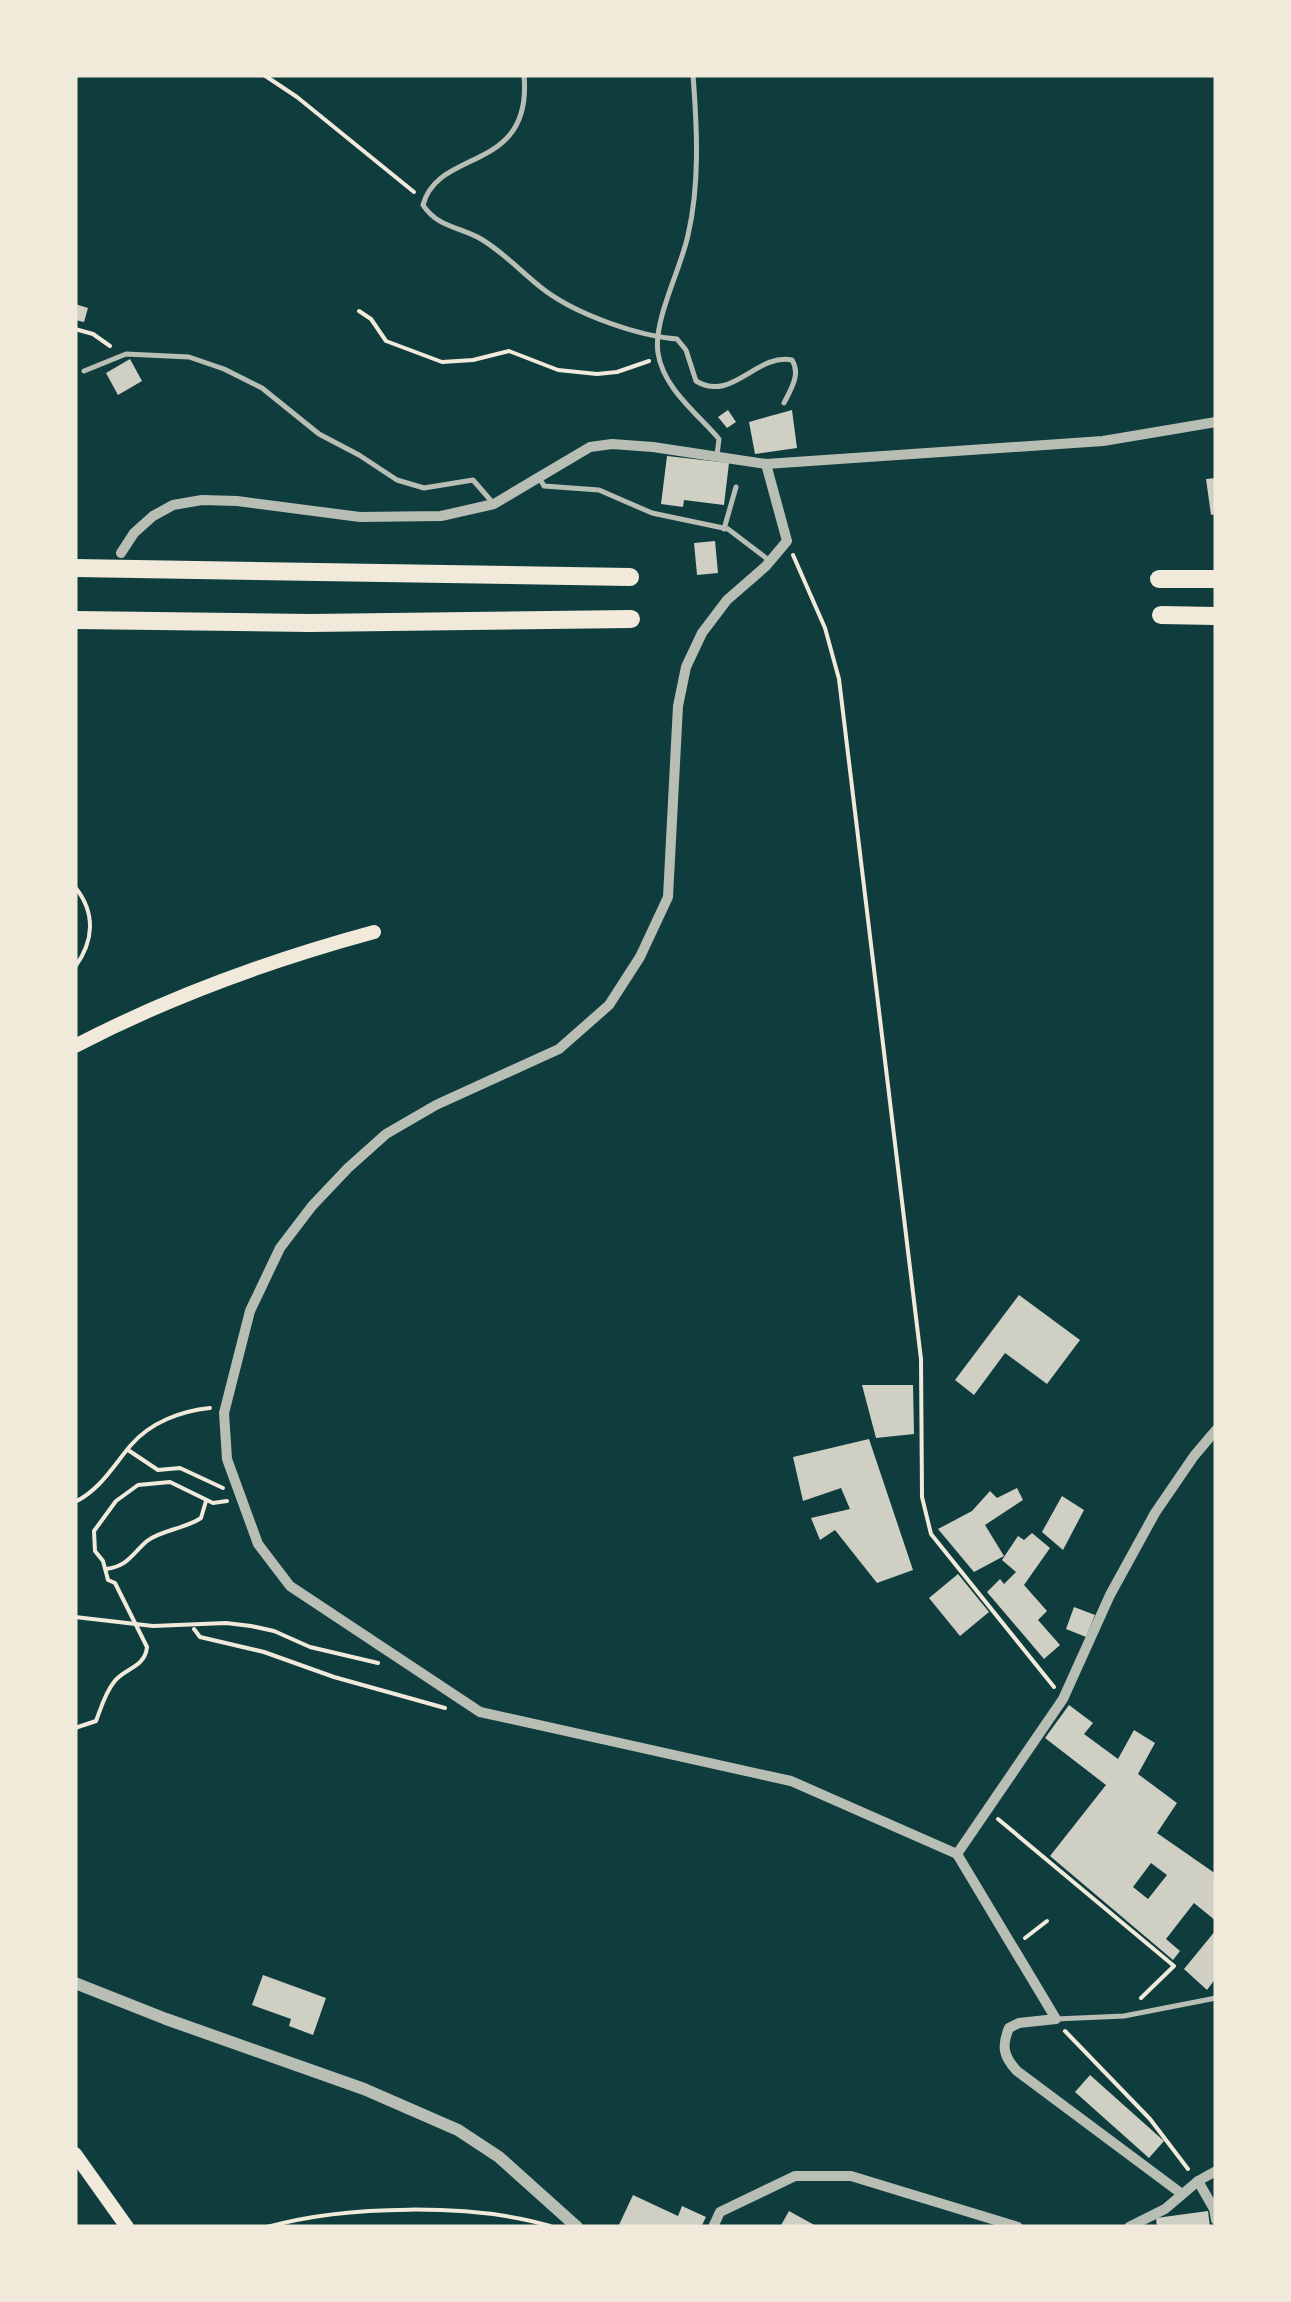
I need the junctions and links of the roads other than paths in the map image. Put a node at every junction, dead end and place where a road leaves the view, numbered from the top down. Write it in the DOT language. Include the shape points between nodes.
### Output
graph roads {
  1 [pos="524,75"];
  2 [pos="693,75"];
  3 [pos="658,338"];
  4 [pos="84,372"];
  5 [pos="784,402"];
  6 [pos="1216,422"];
  7 [pos="717,456"];
  8 [pos="766,464"];
  9 [pos="538,476"];
  10 [pos="736,486"];
  11 [pos="494,504"];
  12 [pos="724,529"];
  13 [pos="121,552"];
  14 [pos="770,561"];
  15 [pos="75,568"];
  16 [pos="630,578"];
  17 [pos="1159,579"];
  18 [pos="1216,580"];
  19 [pos="1161,616"];
  20 [pos="1216,616"];
  21 [pos="631,619"];
  22 [pos="75,620"];
  23 [pos="374,932"];
  24 [pos="75,1046"];
  25 [pos="1216,1430"];
  26 [pos="956,1854"];
  27 [pos="75,1983"];
  28 [pos="1216,1998"];
  29 [pos="1056,2019"];
  30 [pos="75,2154"];
  31 [pos="1216,2171"];
  32 [pos="1198,2180"];
  33 [pos="1182,2194"];
  34 [pos="1216,2220"];
  35 [pos="127,2227"];
  36 [pos="576,2227"];
  37 [pos="713,2227"];
  38 [pos="1018,2227"];
  39 [pos="1129,2227"];
  1 -- 3 [label="lane" via="522,108 510,136 437,180 423,205 431,217 480,238 549,294"];
  2 -- 3 [label="lane" via="698,129 689,233"];
  3 -- 5 [label="lane" via="682,344 696,381 705,386 728,386 769,362 792,360 795,380"];
  3 -- 7 [label="lane" via="659,357 676,390 720,440"];
  4 -- 11 [label="lane" via="119,356 189,357 262,388 319,434 397,480 424,488 473,480"];
  6 -- 8 [label="street" via="1104,441"];
  7 -- 8 [label="street"];
  7 -- 9 [label="street" via="612,444 590,447"];
  8 -- 14 [label="street" via="787,541"];
  9 -- 11 [label="street"];
  9 -- 12 [label="lane" via="544,486 599,490 652,513"];
  10 -- 12 [label="lane"];
  11 -- 13 [label="street" via="398,518 202,500 153,516"];
  12 -- 14 [label="lane"];
  14 -- 26 [label="street" via="727,600 686,666 668,897 640,957 609,1005 560,1049 436,1104 386,1134 280,1248 250,1311 225,1408 227,1459 258,1544 290,1586 474,1708 791,1781"];
  15 -- 16 [label="highway"];
  17 -- 18 [label="highway"];
  19 -- 20 [label="highway"];
  21 -- 22 [label="highway"];
  23 -- 24 [label="main road" via="244,972"];
  25 -- 26 [label="street" via="1155,1513 1063,1699"];
  26 -- 29 [label="street"];
  27 -- 36 [label="street" via="458,2130 499,2156"];
  28 -- 29 [label="lane" via="1124,2016"];
  29 -- 33 [label="street" via="1008,2028 1008,2061"];
  30 -- 35 [label="main road"];
  31 -- 32 [label="street"];
  32 -- 33 [label="street"];
  32 -- 34 [label="street"];
  33 -- 39 [label="street"];
  37 -- 38 [label="street" via="720,2212 795,2176 851,2176"];
}
